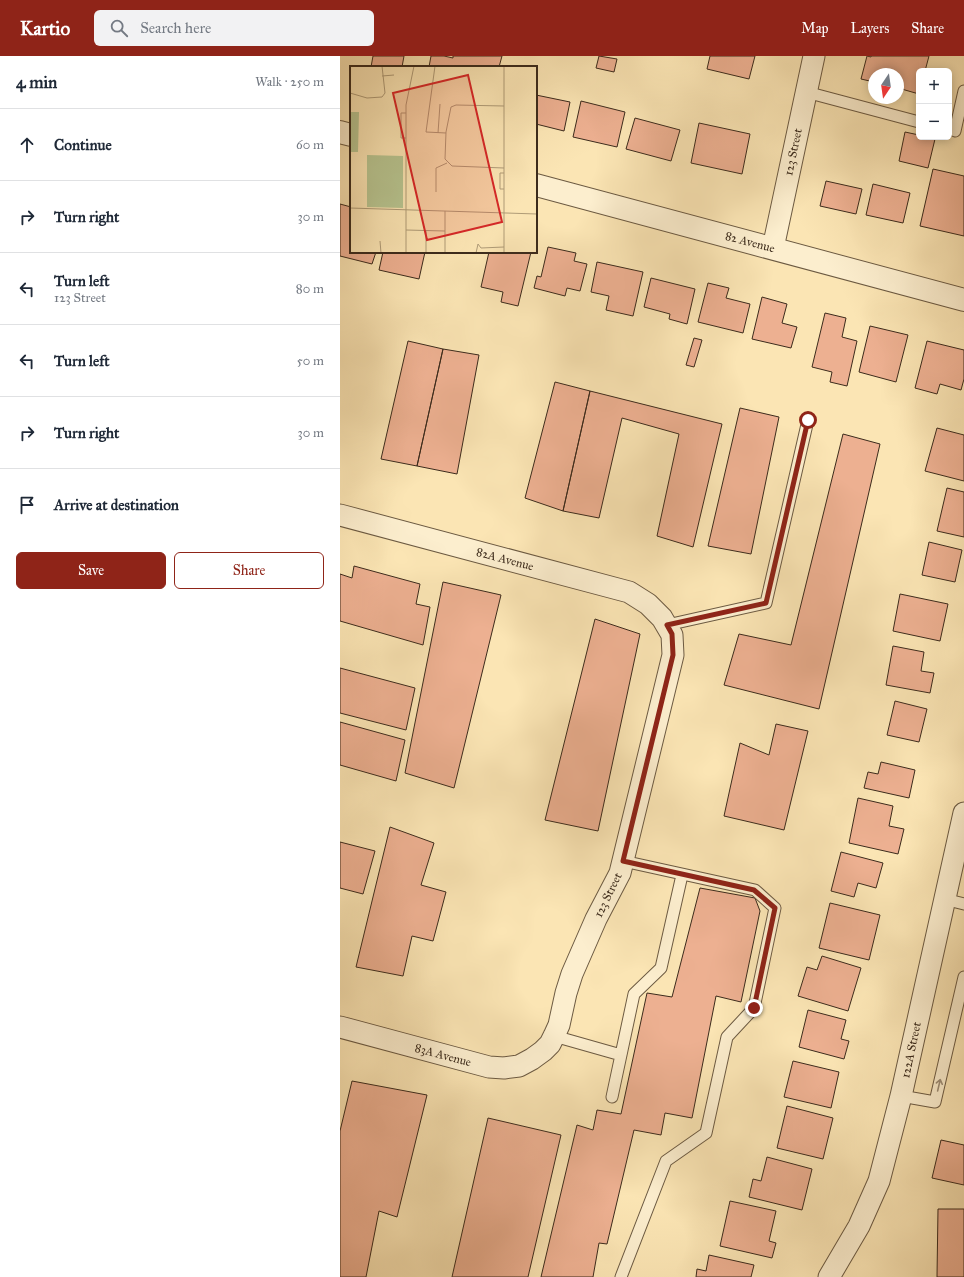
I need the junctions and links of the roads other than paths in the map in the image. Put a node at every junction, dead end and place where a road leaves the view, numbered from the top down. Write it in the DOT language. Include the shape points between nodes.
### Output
graph roads {
  1 [pos="814,56"];
  2 [pos="964,91"];
  3 [pos="806,92"];
  4 [pos="916,121"];
  5 [pos="956,131"];
  6 [pos="340,132"];
  7 [pos="350,135"];
  8 [pos="537,185"];
  9 [pos="773,248"];
  10 [pos="964,300"];
  11 [pos="808,420"];
  12 [pos="340,515"];
  13 [pos="664,621"];
  14 [pos="964,813"];
  15 [pos="623,861"];
  16 [pos="682,875"];
  17 [pos="954,902"];
  18 [pos="964,977"];
  19 [pos="340,1027"];
  20 [pos="549,1044"];
  21 [pos="622,1055"];
  22 [pos="901,1096"];
  23 [pos="612,1097"];
  24 [pos="621,1277"];
  25 [pos="829,1277"];
  1 -- 3 [label="street, 123 Street"];
  2 -- 5 [label="lane"];
  3 -- 4 [label="lane"];
  3 -- 9 [label="street, 123 Street"];
  6 -- 7 [label="street"];
  8 -- 9 [label="street, 82 Avenue"];
  9 -- 10 [label="street, 82 Avenue"];
  11 -- 13 [label="lane" via="766,603"];
  12 -- 13 [label="street, 82A Avenue" via="629,592 648,604"];
  13 -- 15 [label="street, 123 Street" via="672,634 673,655"];
  14 -- 17 [label="street, 122A Street"];
  15 -- 16 [label="lane"];
  15 -- 20 [label="street, 123 Street" via="620,873 572,974 558,1025"];
  16 -- 21 [label="lane" via="661,968 634,994"];
  16 -- 24 [label="lane" via="754,890 775,908 754,1008 726,1037 706,1133 666,1161"];
  17 -- 22 [label="street, 122A Street"];
  22 -- 18 [label="lane, one-way" via="936,1102"];
  19 -- 20 [label="street, 83A Avenue" via="489,1067 519,1066 532,1059"];
  20 -- 21 [label="lane"];
  21 -- 23 [label="lane"];
  22 -- 25 [label="street, 122A Street" via="879,1181 859,1226"];
}
